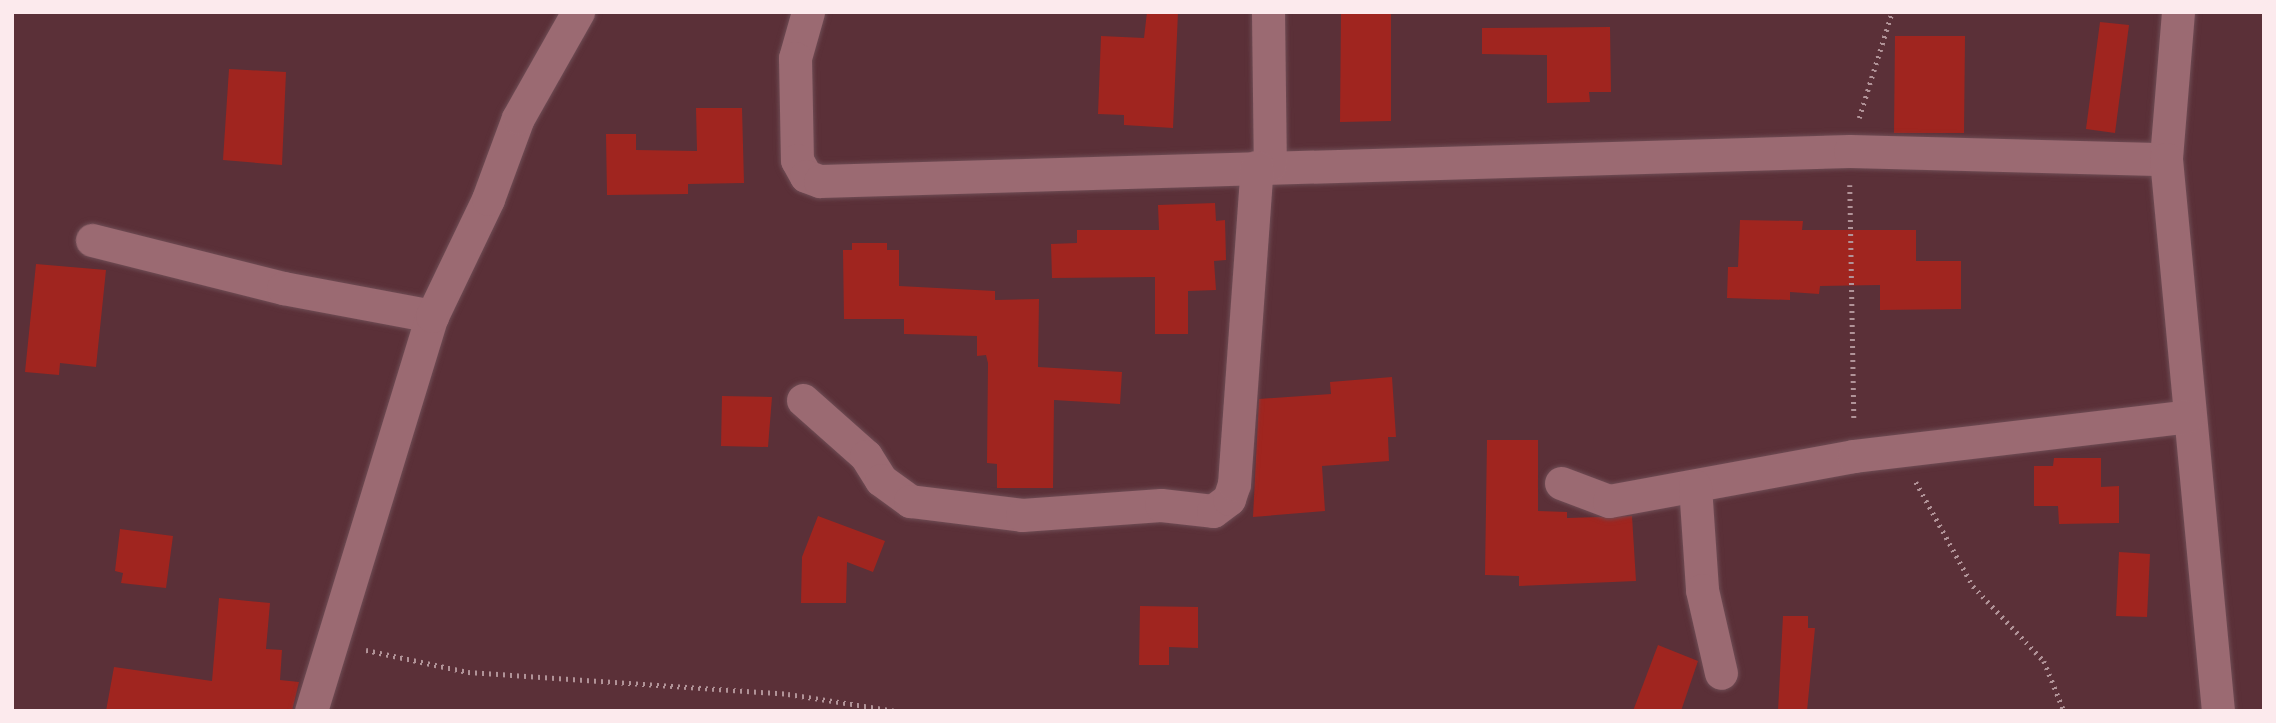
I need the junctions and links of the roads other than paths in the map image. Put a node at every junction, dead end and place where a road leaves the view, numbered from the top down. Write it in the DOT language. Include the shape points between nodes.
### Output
graph roads {
  1 [pos="578,12"];
  2 [pos="808,12"];
  3 [pos="1268,12"];
  4 [pos="2178,12"];
  5 [pos="2166,159"];
  6 [pos="1263,166"];
  7 [pos="92,240"];
  8 [pos="432,316"];
  9 [pos="803,400"];
  10 [pos="2188,416"];
  11 [pos="1561,483"];
  12 [pos="1696,486"];
  13 [pos="1721,673"];
  14 [pos="311,711"];
  15 [pos="2218,711"];
  1 -- 8 [label="street" via="518,118 488,198"];
  2 -- 6 [label="street" via="795,58 797,160 806,176 820,181"];
  3 -- 6 [label="street"];
  4 -- 5 [label="street"];
  5 -- 6 [label="street" via="1850,151"];
  5 -- 10 [label="street"];
  6 -- 9 [label="street" via="1234,484 1229,499 1213,511 1161,505 1022,515 910,501 881,480 866,456"];
  7 -- 8 [label="street" via="283,288"];
  8 -- 14 [label="street"];
  10 -- 12 [label="street" via="1854,456"];
  10 -- 15 [label="street"];
  11 -- 12 [label="street" via="1609,501"];
  12 -- 13 [label="street" via="1702,590"];
}
